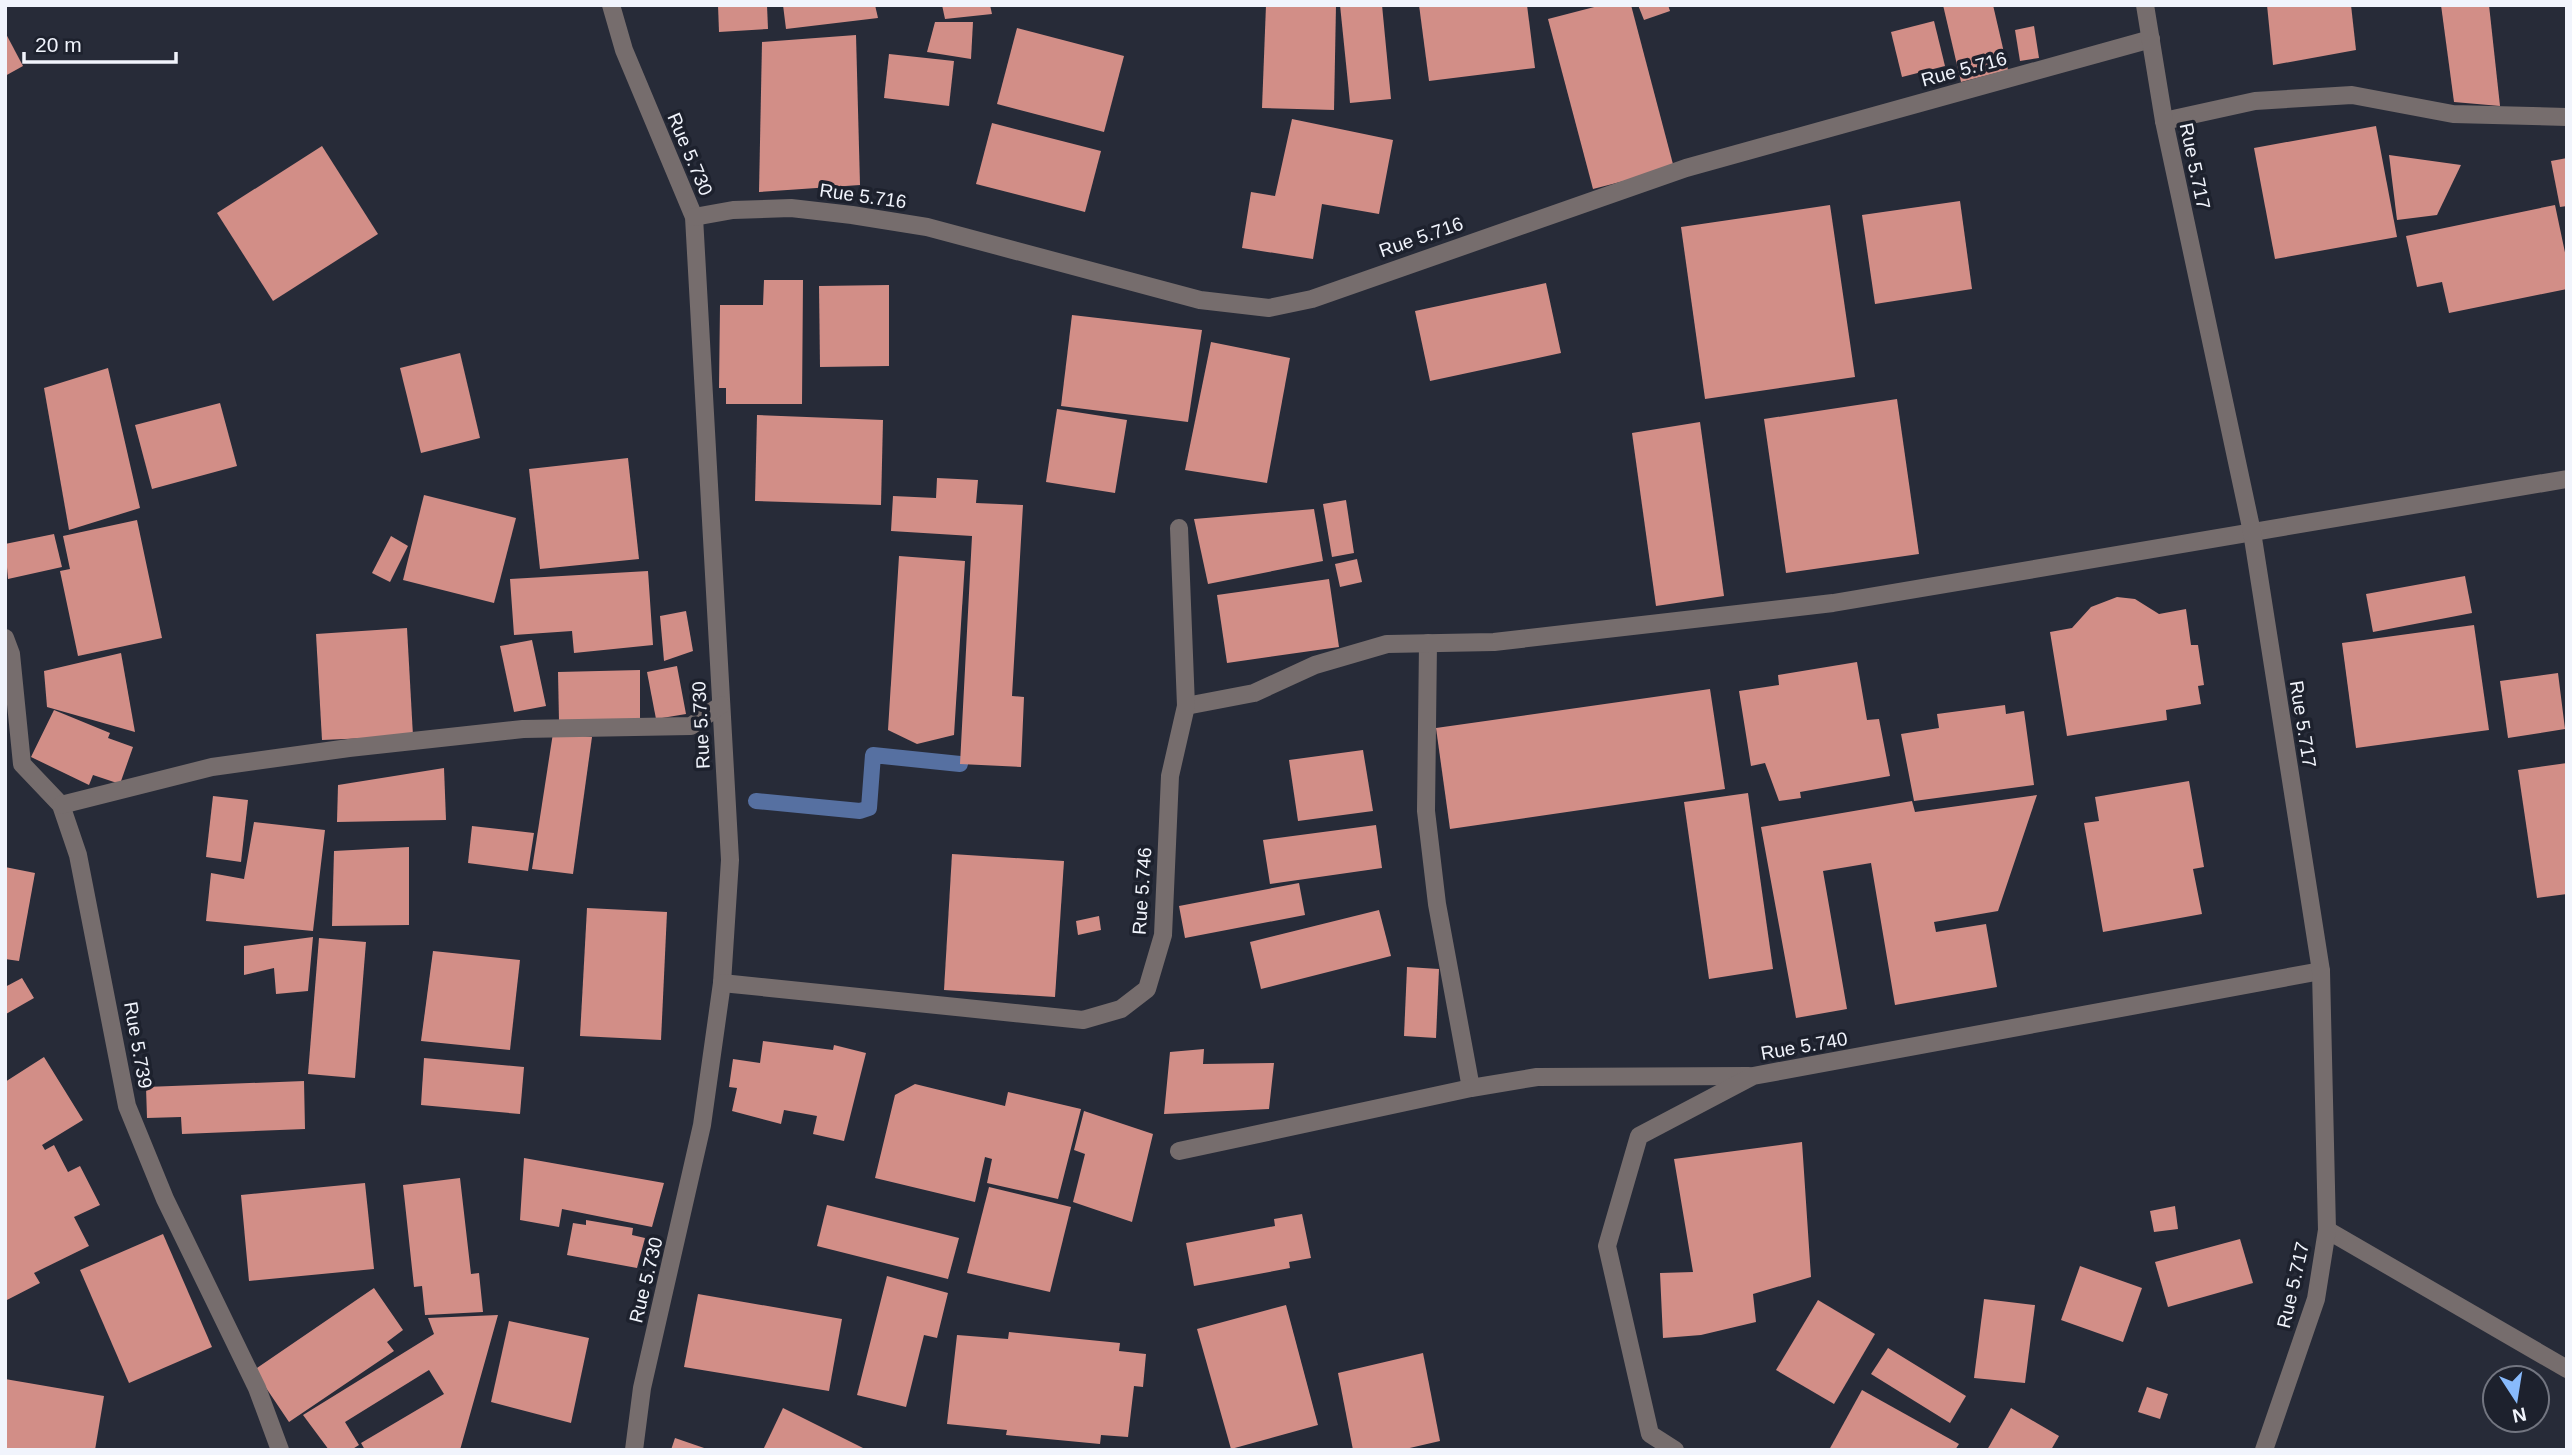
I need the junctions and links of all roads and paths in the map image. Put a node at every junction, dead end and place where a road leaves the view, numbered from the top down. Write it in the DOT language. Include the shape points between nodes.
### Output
graph roads {
  1 [pos="611,5"];
  2 [pos="2145,5"];
  3 [pos="2151,40"];
  4 [pos="2567,117"];
  5 [pos="2164,121"];
  6 [pos="694,217"];
  7 [pos="2567,479"];
  8 [pos="1179,528"];
  9 [pos="2252,532"];
  10 [pos="5,638"];
  11 [pos="1428,643"];
  12 [pos="721,705"];
  13 [pos="1186,706"];
  14 [pos="61,805"];
  15 [pos="2321,971"];
  16 [pos="722,983"];
  17 [pos="1753,1076"];
  18 [pos="1471,1088"];
  19 [pos="1179,1151"];
  20 [pos="2327,1230"];
  21 [pos="2567,1369"];
  22 [pos="280,1450"];
  23 [pos="634,1450"];
  24 [pos="1675,1450"];
  25 [pos="2264,1450"];
  1 -- 6 [label="street, Rue 5.730" via="624,50"];
  2 -- 3 [label="street, Rue 5.717"];
  3 -- 5 [label="street, Rue 5.717"];
  3 -- 6 [label="street, Rue 5.716" via="1686,168 1312,299 1269,308 1200,300 927,227 852,215 790,208"];
  4 -- 5 [label="street" via="2453,114 2352,95 2255,101"];
  5 -- 9 [label="street, Rue 5.717"];
  6 -- 12 [label="street, Rue 5.730"];
  7 -- 9 [label="street"];
  8 -- 13 [label="street, Rue 5.746"];
  9 -- 11 [label="street" via="1833,603 1494,642"];
  9 -- 15 [label="street, Rue 5.717"];
  10 -- 14 [label="street, Rue 5.739" via="11,654 22,764"];
  11 -- 13 [label="street" via="1387,644 1315,665 1254,693"];
  11 -- 18 [label="street" via="1426,811 1437,904"];
  12 -- 14 [label="street" via="691,726 523,730 349,748 212,767"];
  12 -- 16 [label="street, Rue 5.730" via="730,860"];
  13 -- 16 [label="street, Rue 5.746" via="1170,776 1163,935 1147,989 1121,1010 1083,1020"];
  14 -- 22 [label="street, Rue 5.739" via="78,855 127,1106 164,1199 257,1388"];
  15 -- 17 [label="street, Rue 5.740"];
  15 -- 20 [label="street, Rue 5.717"];
  16 -- 23 [label="street, Rue 5.730" via="702,1125 642,1388"];
  17 -- 18 [label="street" via="1537,1077"];
  17 -- 24 [label="street, Rue 5.740" via="1639,1136 1607,1246 1650,1434"];
  18 -- 19 [label="street"];
  20 -- 21 [label="street"];
  20 -- 25 [label="street, Rue 5.717" via="2316,1299"];
}
